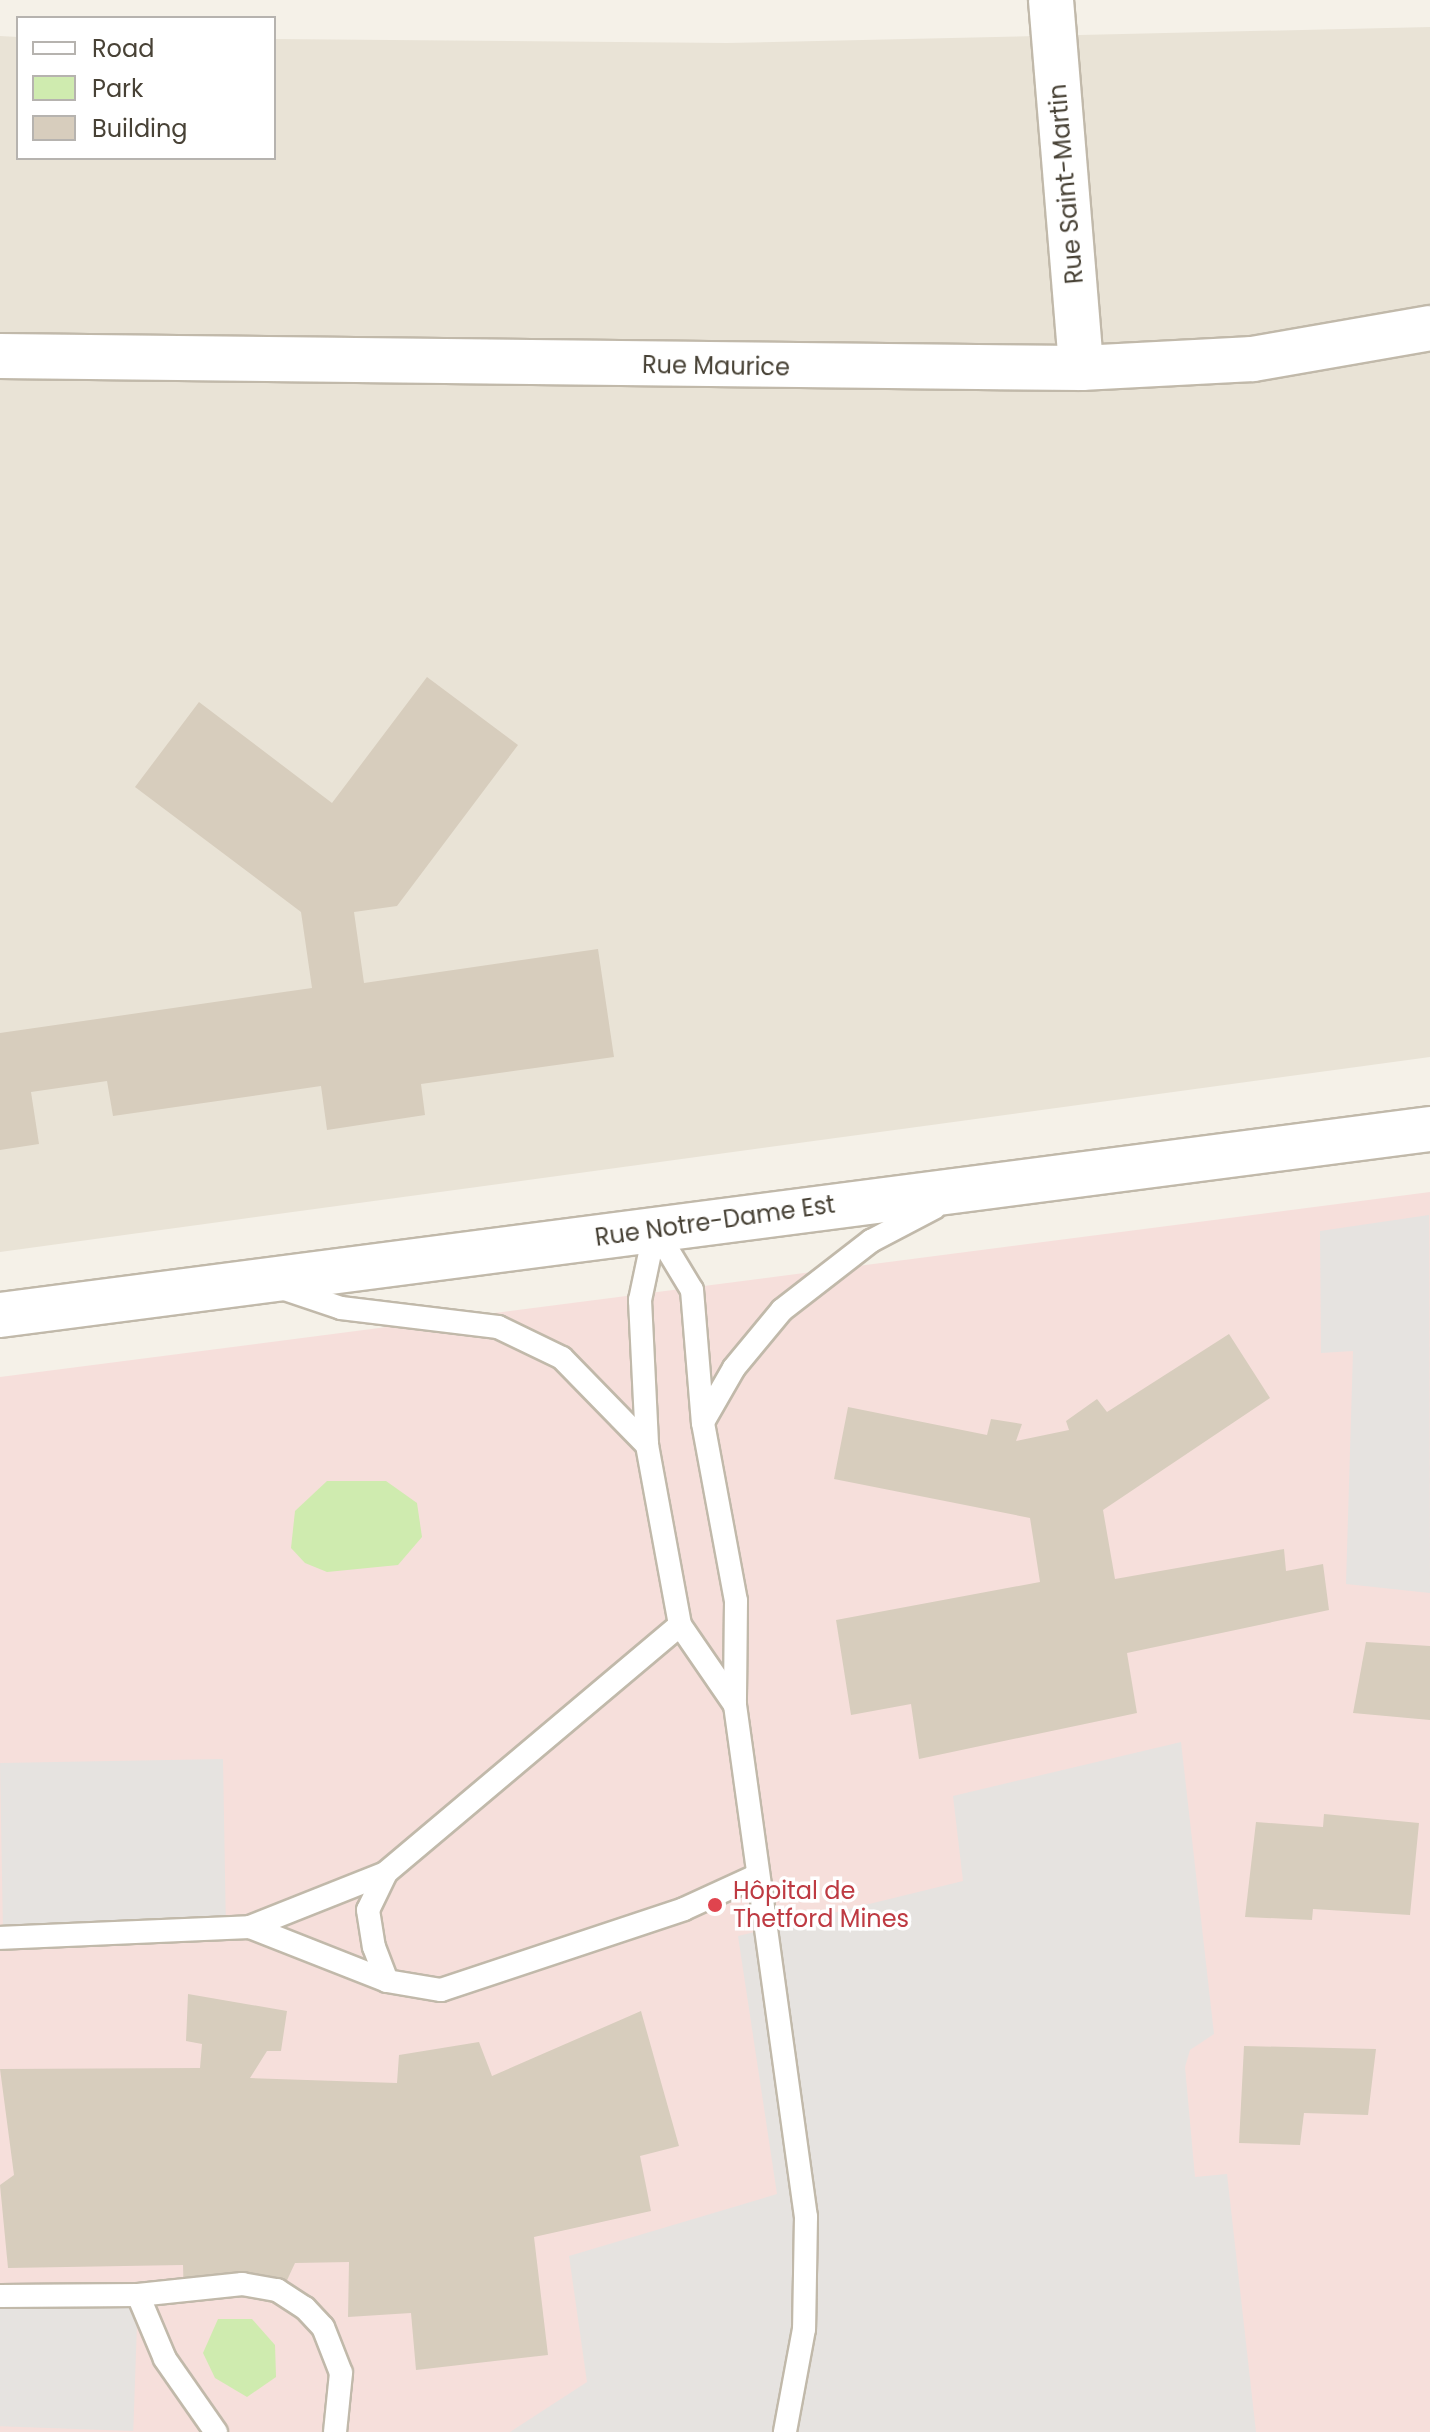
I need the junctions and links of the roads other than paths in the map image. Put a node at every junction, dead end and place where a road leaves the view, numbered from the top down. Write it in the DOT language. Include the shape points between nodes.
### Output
graph roads {
  1 [pos="1051,0"];
  2 [pos="1430,328"];
  3 [pos="0,356"];
  4 [pos="1081,368"];
  5 [pos="1430,1129"];
  6 [pos="985,1186"];
  7 [pos="655,1229"];
  8 [pos="266,1283"];
  9 [pos="0,1315"];
  10 [pos="703,1423"];
  11 [pos="647,1445"];
  12 [pos="680,1625"];
  13 [pos="735,1705"];
  14 [pos="386,1873"];
  15 [pos="758,1875"];
  16 [pos="250,1927"];
  17 [pos="0,1938"];
  18 [pos="387,1981"];
  19 [pos="138,2295"];
  20 [pos="0,2296"];
  21 [pos="216,2432"];
  22 [pos="335,2432"];
  23 [pos="785,2432"];
  1 -- 4 [label="street, Rue Saint-Martin"];
  2 -- 4 [label="street, Rue Maurice" via="1253,359"];
  3 -- 4 [label="street, Rue Maurice"];
  5 -- 6 [label="street, Rue Notre-Dame Est"];
  6 -- 7 [label="street, Rue Notre-Dame Est"];
  6 -- 10 [label="lane" via="902,1222 782,1310 734,1368"];
  7 -- 8 [label="street, Rue Notre-Dame Est"];
  7 -- 10 [label="lane" via="692,1290"];
  7 -- 11 [label="lane" via="640,1300"];
  8 -- 9 [label="street, Rue Notre-Dame Est"];
  8 -- 11 [label="lane" via="341,1308 498,1327 562,1358"];
  10 -- 13 [label="lane" via="736,1601"];
  11 -- 12 [label="lane"];
  12 -- 13 [label="lane"];
  12 -- 14 [label="lane"];
  13 -- 15 [label="lane"];
  14 -- 16 [label="lane"];
  14 -- 18 [label="lane" via="368,1910"];
  15 -- 18 [label="lane" via="684,1909 441,1990"];
  15 -- 23 [label="lane" via="806,2217 804,2329"];
  16 -- 17 [label="lane"];
  16 -- 18 [label="lane"];
  19 -- 20 [label="lane"];
  19 -- 21 [label="lane" via="165,2359"];
  19 -- 22 [label="lane" via="242,2284 277,2290 305,2308 323,2327 341,2373"];
}
